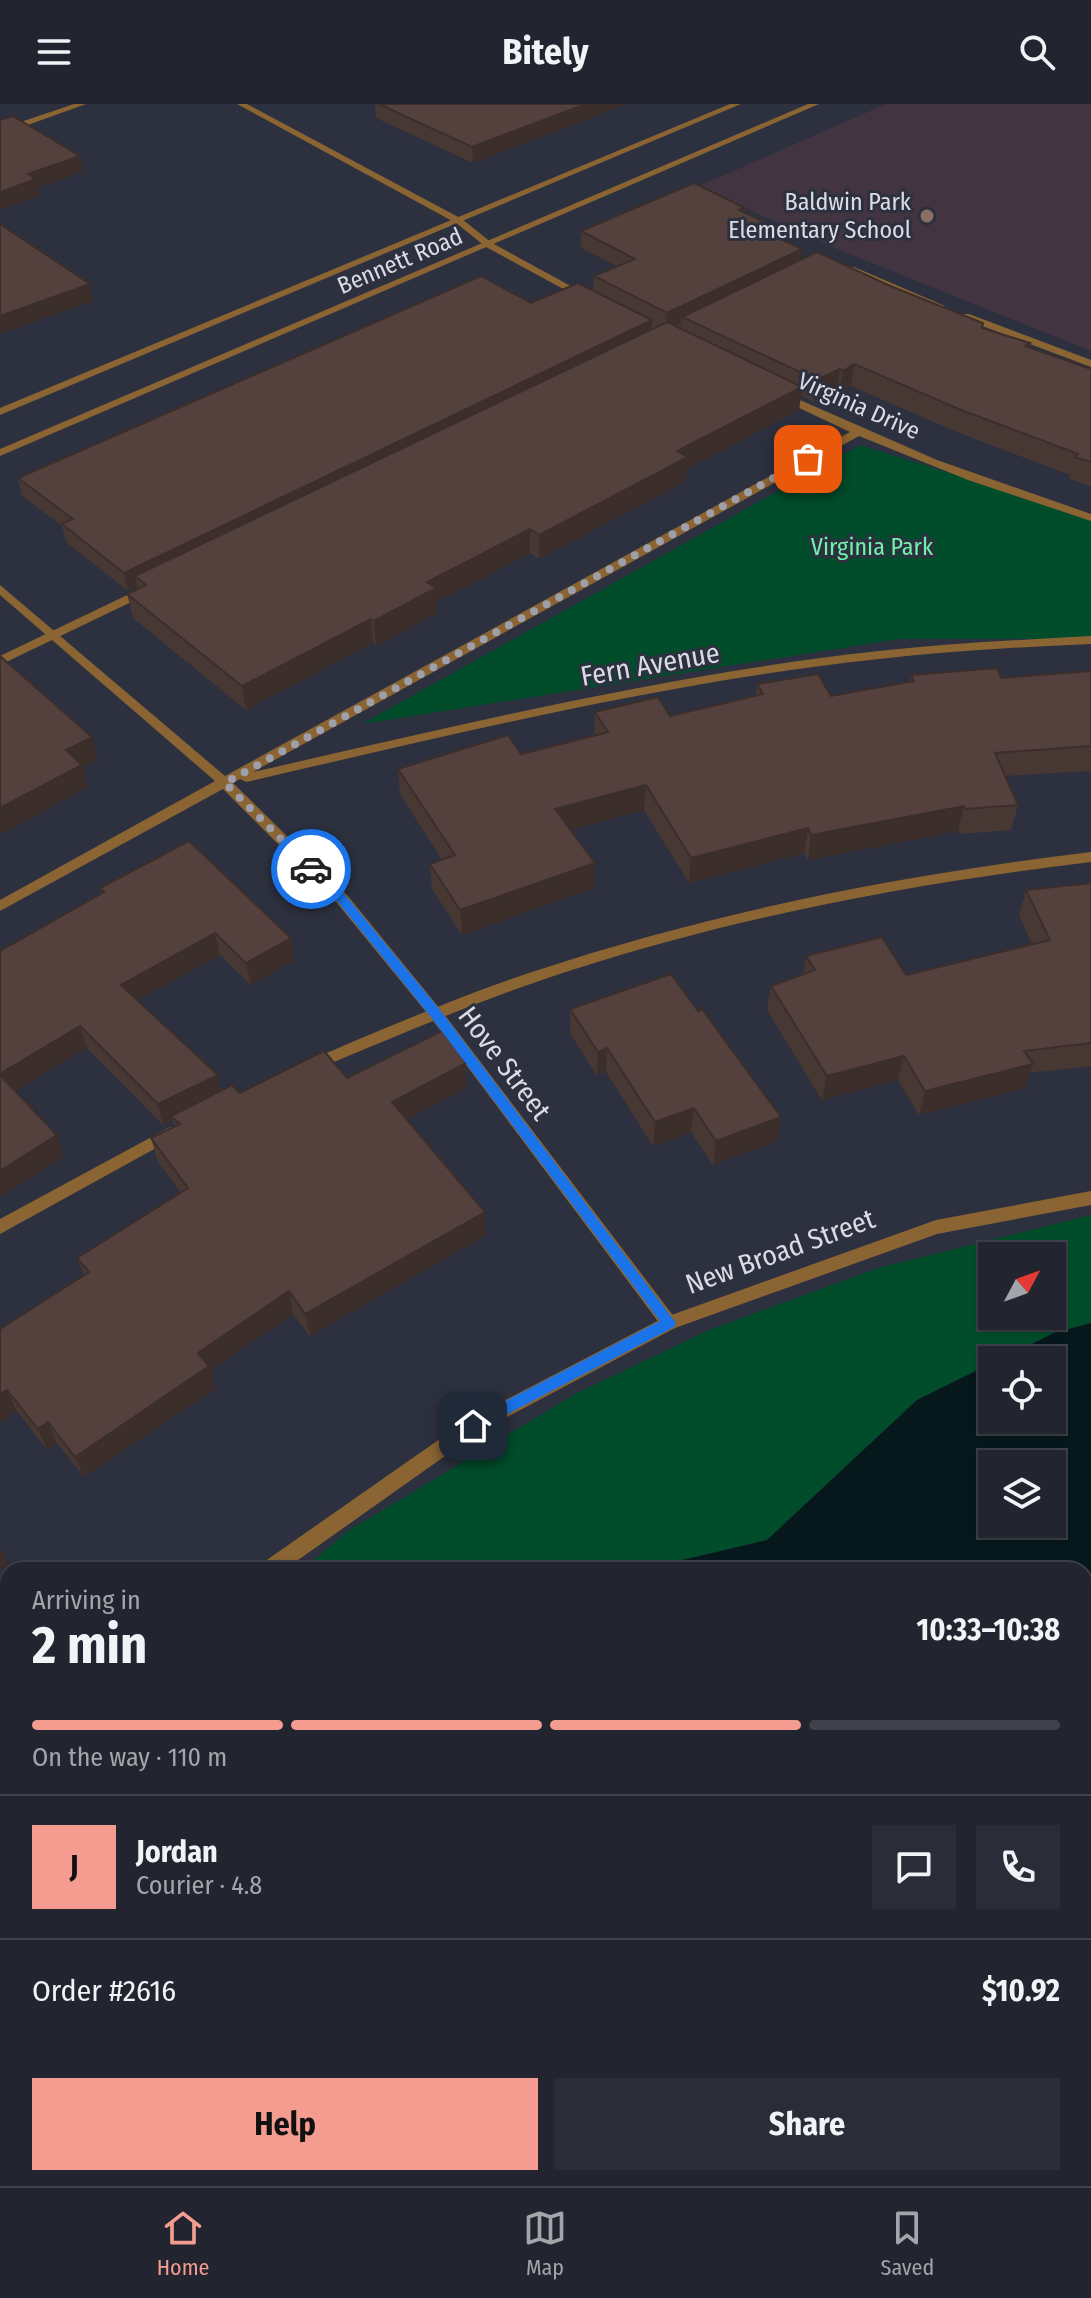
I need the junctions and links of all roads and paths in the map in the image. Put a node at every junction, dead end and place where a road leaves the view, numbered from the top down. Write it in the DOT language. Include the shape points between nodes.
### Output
graph roads {
  1 [pos="82,104"];
  2 [pos="241,104"];
  3 [pos="737,104"];
  4 [pos="815,104"];
  5 [pos="0,132"];
  6 [pos="459,221"];
  7 [pos="489,245"];
  8 [pos="843,265"];
  9 [pos="595,302"];
  10 [pos="1091,364"];
  11 [pos="774,392"];
  12 [pos="0,412"];
  13 [pos="856,433"];
  14 [pos="0,453"];
  15 [pos="1091,518"];
  16 [pos="153,587"];
  17 [pos="0,589"];
  18 [pos="53,635"];
  19 [pos="1091,640"];
  20 [pos="0,661"];
  21 [pos="225,783"];
  22 [pos="1091,857"];
  23 [pos="0,906"];
  24 [pos="436,1014"];
  25 [pos="296,1072"];
  26 [pos="189,1124"];
  27 [pos="1091,1198"];
  28 [pos="0,1227"];
  29 [pos="669,1323"];
  30 [pos="279,1562"];
  1 -- 5 [label="street"];
  2 -- 6 [label="street"];
  3 -- 6 [label="street, Bennett Road"];
  4 -- 7 [label="street, Bennett Road"];
  6 -- 7 [label="street"];
  6 -- 12 [label="street, Bennett Road"];
  7 -- 9 [label="street"];
  7 -- 14 [label="street, Bennett Road"];
  8 -- 10 [label="street"];
  11 -- 13 [label="street, Virginia Drive"];
  13 -- 15 [label="street, Virginia Drive"];
  13 -- 21 [label="street, Fern Avenue"];
  16 -- 18 [label="street"];
  17 -- 18 [label="street, Hove Street"];
  18 -- 20 [label="street"];
  18 -- 21 [label="street, Hove Street"];
  19 -- 21 [label="street, Fern Avenue" via="874,655 679,683"];
  21 -- 23 [label="street, Fern Avenue"];
  21 -- 24 [label="street, Hove Street" via="342,899"];
  22 -- 24 [label="street" via="854,890 752,914 568,966"];
  24 -- 25 [label="street"];
  24 -- 29 [label="street, Hove Street"];
  26 -- 28 [label="street"];
  27 -- 29 [label="street, New Broad Street" via="936,1227"];
  29 -- 30 [label="street, New Broad Street" via="473,1426"];
}
